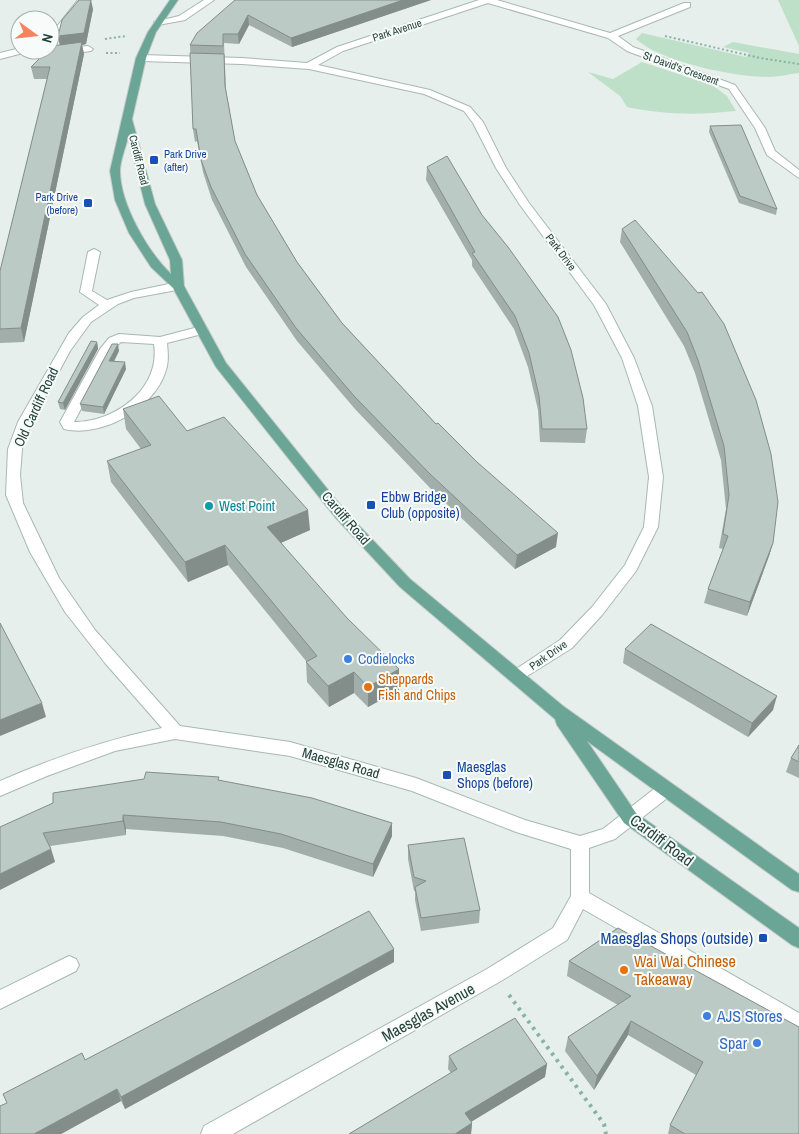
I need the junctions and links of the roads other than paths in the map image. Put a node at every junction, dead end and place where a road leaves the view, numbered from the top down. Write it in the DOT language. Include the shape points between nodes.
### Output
graph roads {
  1 [pos="83,0"];
  2 [pos="174,0"];
  3 [pos="210,0"];
  4 [pos="488,0"];
  5 [pos="687,5"];
  6 [pos="158,22"];
  7 [pos="60,27"];
  8 [pos="611,36"];
  9 [pos="88,49"];
  10 [pos="60,52"];
  11 [pos="142,55"];
  12 [pos="309,66"];
  13 [pos="128,117"];
  14 [pos="799,175"];
  15 [pos="94,252"];
  16 [pos="178,286"];
  17 [pos="106,304"];
  18 [pos="202,330"];
  19 [pos="160,341"];
  20 [pos="516,677"];
  21 [pos="557,711"];
  22 [pos="175,732"];
  23 [pos="0,789"];
  24 [pos="666,790"];
  25 [pos="630,818"];
  26 [pos="580,844"];
  27 [pos="799,884"];
  28 [pos="580,897"];
  29 [pos="799,939"];
  30 [pos="69,965"];
  31 [pos="0,1000"];
  32 [pos="799,1024"];
  33 [pos="212,1134"];
  1 -- 7 [label="street"];
  2 -- 6 [label="main road, Cardiff Road"];
  3 -- 6 [label="street" via="182,18"];
  4 -- 8 [label="street, St David's Crescent"];
  4 -- 12 [label="street, Park Avenue" via="340,49"];
  5 -- 8 [label="street"];
  6 -- 11 [label="main road, Cardiff Road"];
  8 -- 14 [label="street, St David's Crescent" via="630,49 732,88 760,128 771,153"];
  9 -- 10 [label="street"];
  11 -- 12 [label="street, Park Drive"];
  11 -- 13 [label="main road, Cardiff Road"];
  12 -- 20 [label="street, Park Drive" via="426,92 467,109 478,122 501,168 525,205 600,304 628,358 645,406 656,477 651,527 631,567 597,611 566,644"];
  13 -- 16 [label="main road, Cardiff Road" via="150,204 176,260"];
  13 -- 16 [label="main road, Cardiff Road" via="115,171 120,200 155,265"];
  15 -- 17 [label="street" via="86,292"];
  16 -- 17 [label="street, Old Cardiff Road" via="138,292"];
  16 -- 18 [label="main road, Cardiff Road"];
  17 -- 22 [label="street, Old Cardiff Road" via="86,318 70,338 38,396 15,447 13,492 35,552 80,624"];
  18 -- 19 [label="street"];
  18 -- 20 [label="main road, Cardiff Road" via="220,364 340,514 405,583"];
  19 -- 19 [label="street" via="164,353 162,371 136,405 92,424 69,426 67,422 72,410 113,341 128,337"];
  20 -- 21 [label="main road, Cardiff Road"];
  21 -- 24 [label="main road, Cardiff Road"];
  21 -- 25 [label="main road, Cardiff Road"];
  22 -- 23 [label="street, Maesglas Road" via="114,745 41,770"];
  22 -- 26 [label="street, Maesglas Road" via="290,748 416,785 522,828"];
  24 -- 25 [label="street"];
  24 -- 27 [label="main road, Cardiff Road"];
  25 -- 26 [label="street" via="609,834"];
  25 -- 29 [label="main road, Cardiff Road"];
  26 -- 28 [label="street, Maesglas Avenue"];
  28 -- 32 [label="street"];
  28 -- 33 [label="street, Maesglas Avenue" via="560,934"];
  30 -- 31 [label="street"];
}
